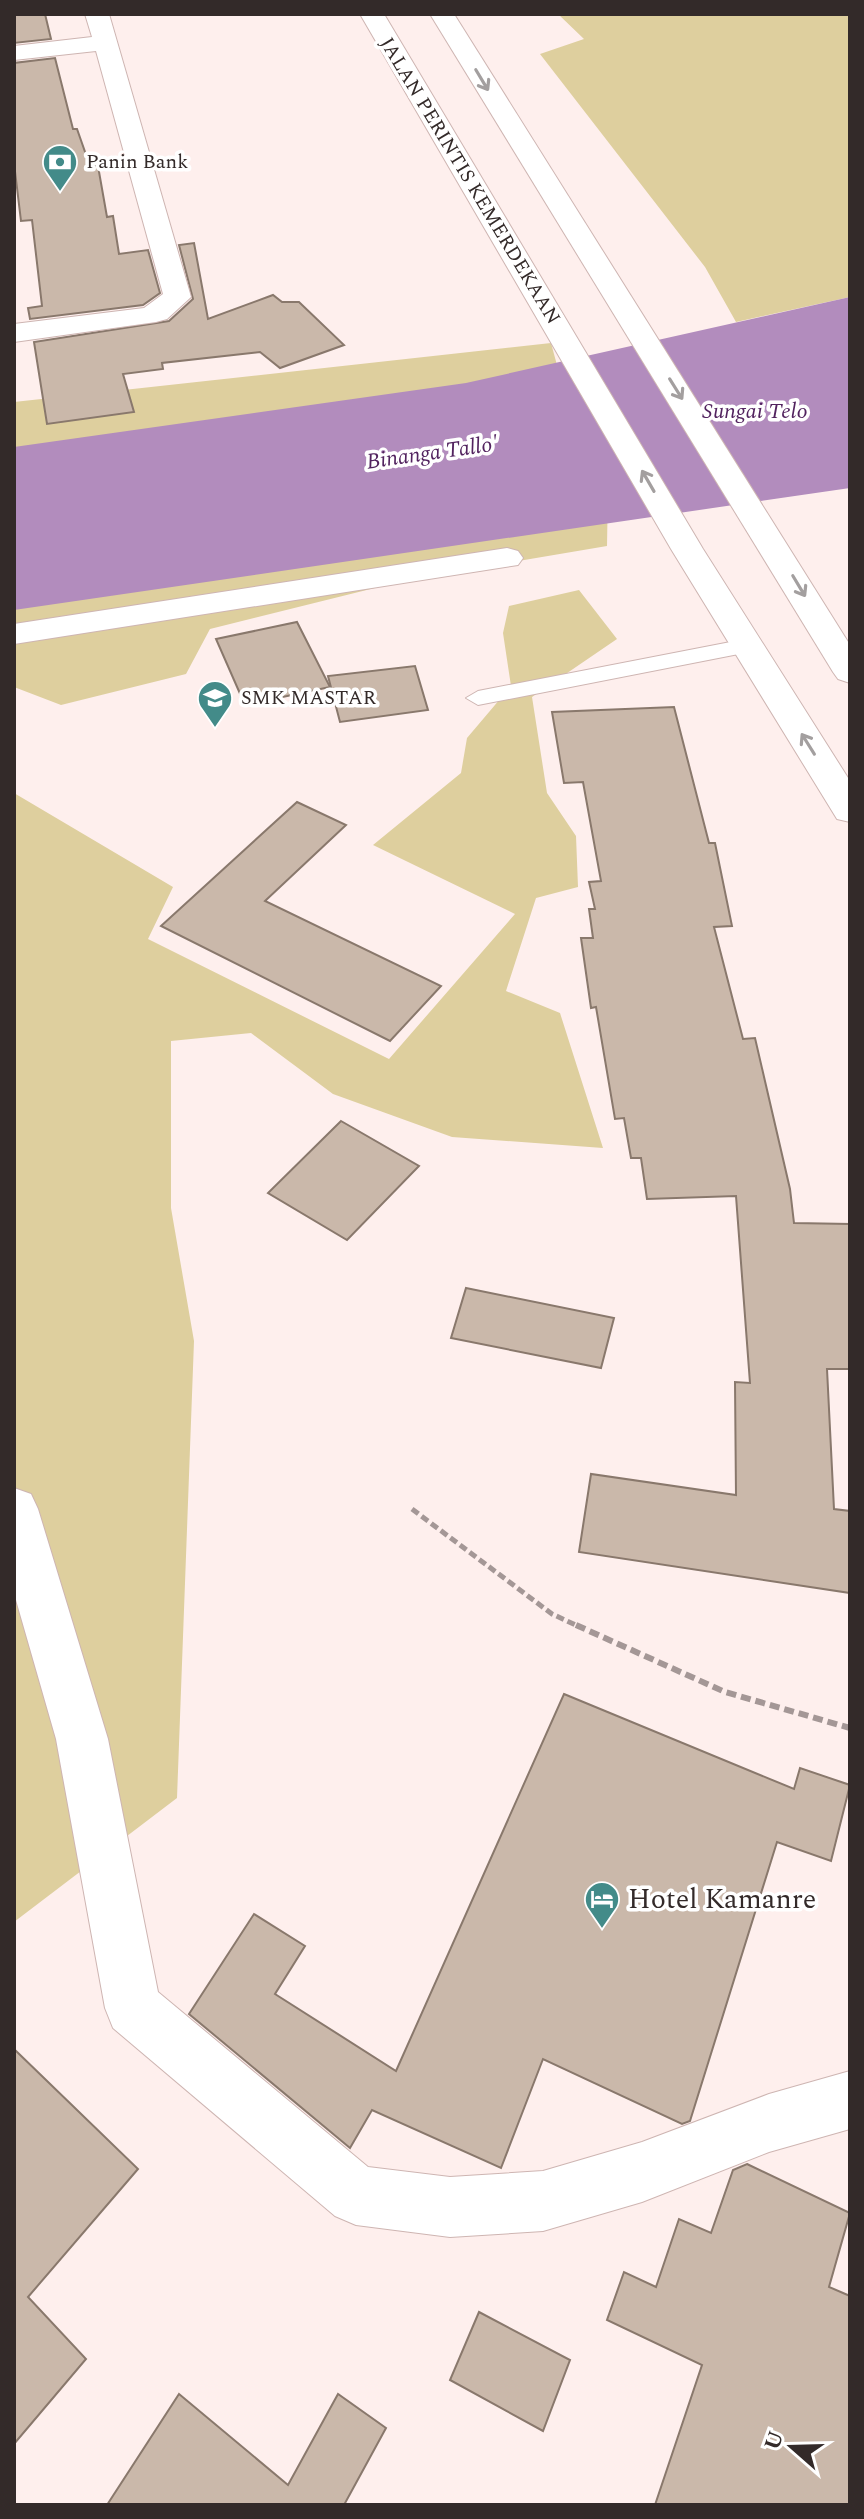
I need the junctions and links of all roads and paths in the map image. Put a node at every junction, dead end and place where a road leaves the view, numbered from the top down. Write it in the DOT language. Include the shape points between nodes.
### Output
graph roads {
  1 [pos="372,14"];
  2 [pos="442,14"];
  3 [pos="103,22"];
  4 [pos="14,53"];
  5 [pos="14,333"];
  6 [pos="507,558"];
  7 [pos="14,634"];
  8 [pos="746,646"];
  9 [pos="850,672"];
  10 [pos="478,698"];
  11 [pos="850,810"];
  12 [pos="14,1509"];
  13 [pos="412,1509"];
  14 [pos="850,1728"];
  15 [pos="850,2100"];
  8 -- 1 [label="main road, JALAN PERINTIS KEMERDEKAAN, one-way"];
  2 -- 9 [label="main road, one-way"];
  3 -- 4 [label="main road"];
  3 -- 5 [label="main road" via="121,106 177,297 146,316"];
  6 -- 7 [label="main road"];
  8 -- 10 [label="lane"];
  11 -- 8 [label="main road, JALAN PERINTIS KEMERDEKAAN, one-way"];
  12 -- 15 [label="main road" via="82,1739 133,2008 356,2195 450,2207 543,2201"];
  13 -- 14 [label="path" via="552,1614 725,1692"];
}
